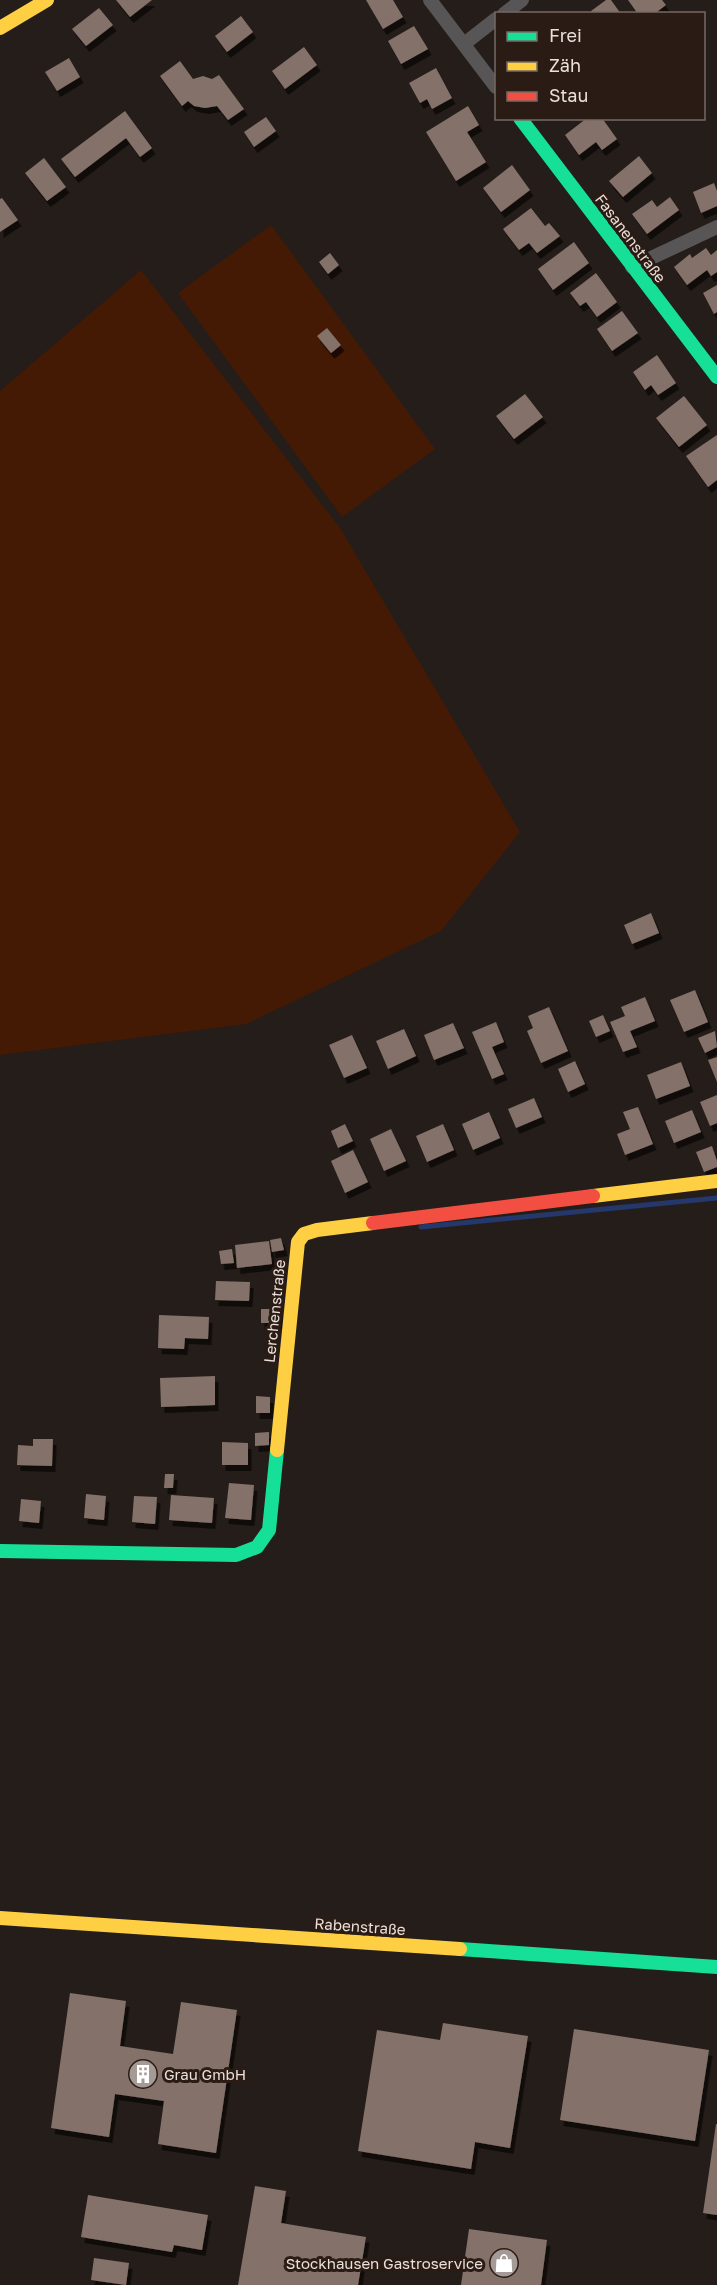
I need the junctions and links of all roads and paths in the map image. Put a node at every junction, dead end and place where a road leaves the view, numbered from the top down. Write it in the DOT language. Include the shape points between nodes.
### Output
graph roads {
  1 [pos="47,0"];
  2 [pos="430,0"];
  3 [pos="522,0"];
  4 [pos="507,12"];
  5 [pos="495,20"];
  6 [pos="0,28"];
  7 [pos="464,44"];
  8 [pos="495,86"];
  9 [pos="522,120"];
  10 [pos="717,227"];
  11 [pos="632,267"];
  12 [pos="717,377"];
  13 [pos="717,1181"];
  14 [pos="0,1551"];
  15 [pos="0,1918"];
  16 [pos="717,1967"];
  1 -- 6 [label="street"];
  2 -- 7 [label="street"];
  3 -- 4 [label="street"];
  5 -- 7 [label="street"];
  7 -- 8 [label="street"];
  9 -- 11 [label="street, Fasanenstraße"];
  10 -- 11 [label="street"];
  11 -- 12 [label="street, Fasanenstraße"];
  13 -- 14 [label="street, Lerchenstraße" via="304,1234 297,1242 269,1530 257,1547 236,1555"];
  15 -- 16 [label="street, Rabenstraße"];
}
